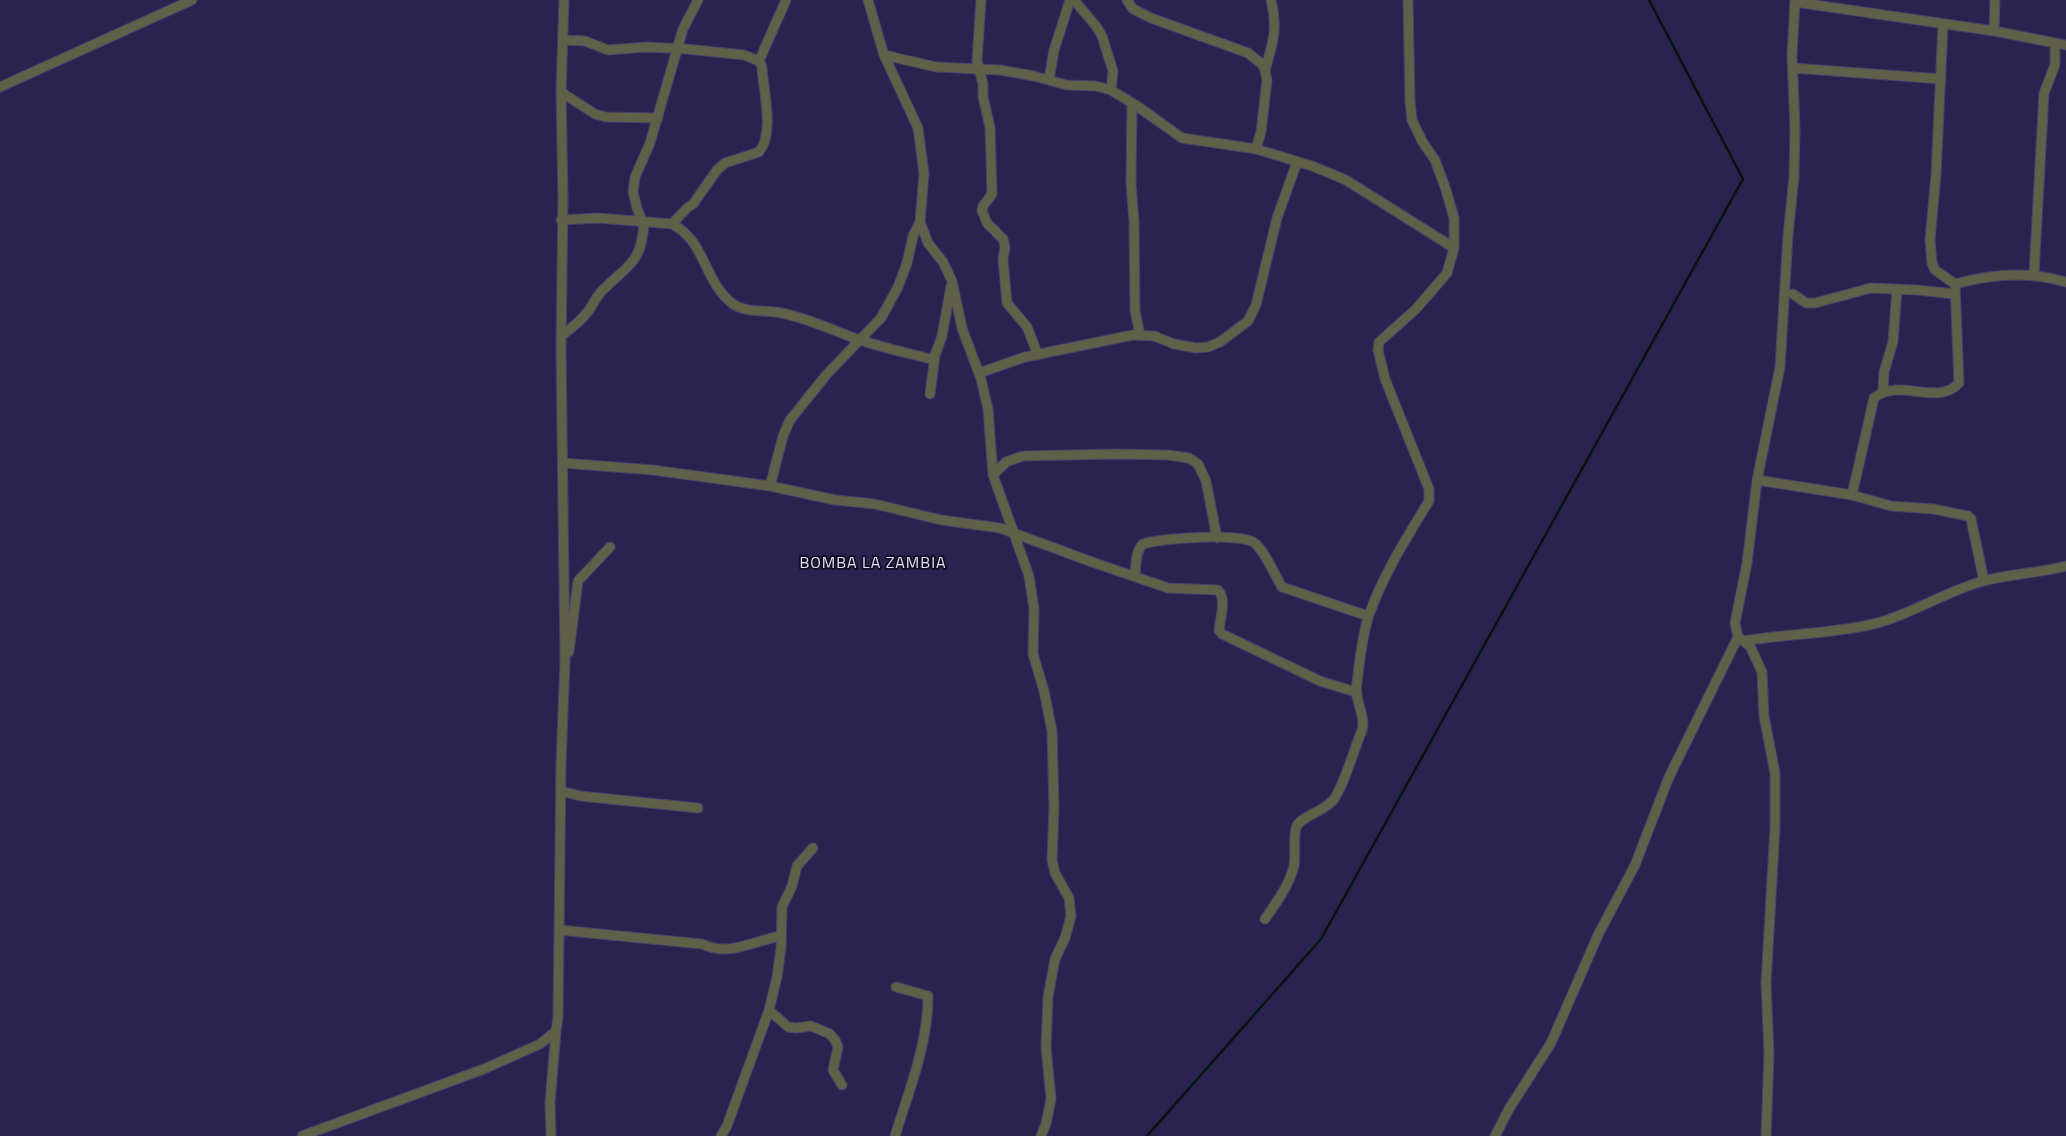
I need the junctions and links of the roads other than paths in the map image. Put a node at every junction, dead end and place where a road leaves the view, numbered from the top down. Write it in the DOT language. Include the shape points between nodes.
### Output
graph roads {
  1 [pos="192,0"];
  2 [pos="564,0"];
  3 [pos="698,0"];
  4 [pos="786,0"];
  5 [pos="868,0"];
  6 [pos="980,0"];
  7 [pos="1070,0"];
  8 [pos="1074,0"];
  9 [pos="1127,0"];
  10 [pos="1271,0"];
  11 [pos="1408,0"];
  12 [pos="1995,0"];
  13 [pos="1795,1"];
  14 [pos="1943,25"];
  15 [pos="1994,32"];
  16 [pos="564,40"];
  17 [pos="2055,44"];
  18 [pos="2066,45"];
  19 [pos="676,50"];
  20 [pos="884,55"];
  21 [pos="759,61"];
  22 [pos="1793,68"];
  23 [pos="979,69"];
  24 [pos="1265,70"];
  25 [pos="1941,79"];
  26 [pos="1049,80"];
  27 [pos="0,87"];
  28 [pos="1111,90"];
  29 [pos="561,92"];
  30 [pos="1132,102"];
  31 [pos="658,118"];
  32 [pos="1256,149"];
  33 [pos="1297,162"];
  34 [pos="562,220"];
  35 [pos="643,221"];
  36 [pos="920,222"];
  37 [pos="672,224"];
  38 [pos="1454,248"];
  39 [pos="2034,274"];
  40 [pos="952,281"];
  41 [pos="2066,282"];
  42 [pos="1955,284"];
  43 [pos="1897,289"];
  44 [pos="1793,294"];
  45 [pos="1955,294"];
  46 [pos="1140,335"];
  47 [pos="561,336"];
  48 [pos="859,340"];
  49 [pos="1038,355"];
  50 [pos="934,360"];
  51 [pos="979,373"];
  52 [pos="1883,393"];
  53 [pos="930,394"];
  54 [pos="563,463"];
  55 [pos="993,475"];
  56 [pos="1757,480"];
  57 [pos="770,486"];
  58 [pos="1852,495"];
  59 [pos="1015,535"];
  60 [pos="1217,538"];
  61 [pos="610,547"];
  62 [pos="2066,566"];
  63 [pos="1135,576"];
  64 [pos="1984,581"];
  65 [pos="1368,616"];
  66 [pos="1741,639"];
  67 [pos="568,657"];
  68 [pos="1356,692"];
  69 [pos="561,791"];
  70 [pos="698,808"];
  71 [pos="813,848"];
  72 [pos="1265,919"];
  73 [pos="559,930"];
  74 [pos="780,936"];
  75 [pos="896,987"];
  76 [pos="769,1010"];
  77 [pos="556,1031"];
  78 [pos="842,1085"];
  79 [pos="302,1136"];
  80 [pos="551,1136"];
  81 [pos="721,1136"];
  82 [pos="894,1136"];
  83 [pos="1041,1136"];
  84 [pos="1495,1136"];
  85 [pos="1766,1136"];
  1 -- 27 [label="street"];
  2 -- 16 [label="street"];
  3 -- 19 [label="street"];
  4 -- 21 [label="street"];
  5 -- 20 [label="street"];
  6 -- 23 [label="street"];
  7 -- 26 [label="street" via="1054,50"];
  8 -- 28 [label="street" via="1102,36 1113,71"];
  9 -- 24 [label="street" via="1133,9 1151,18 1248,53"];
  10 -- 24 [label="street" via="1276,16 1275,38"];
  11 -- 38 [label="street" via="1412,120 1435,160 1446,190 1454,218"];
  12 -- 15 [label="street"];
  13 -- 14 [label="street"];
  13 -- 22 [label="street"];
  14 -- 15 [label="street"];
  14 -- 25 [label="street"];
  15 -- 17 [label="street"];
  16 -- 19 [label="street" via="585,41 608,50 646,47"];
  16 -- 29 [label="street"];
  17 -- 18 [label="street"];
  17 -- 39 [label="street" via="2055,65 2044,93"];
  19 -- 21 [label="street" via="718,51"];
  19 -- 31 [label="street"];
  20 -- 23 [label="street" via="936,67"];
  20 -- 36 [label="street" via="918,128 924,174"];
  21 -- 37 [label="street" via="767,126 762,148 759,152 725,163 694,204"];
  22 -- 25 [label="street"];
  22 -- 56 [label="street" via="1794,177 1780,367"];
  23 -- 26 [label="street"];
  23 -- 49 [label="street" via="990,127 992,186 992,194 983,206 983,218 1003,239 1007,303 1027,326"];
  24 -- 32 [label="street" via="1267,80"];
  25 -- 42 [label="street" via="1930,247 1935,270"];
  26 -- 28 [label="street"];
  28 -- 30 [label="street"];
  29 -- 31 [label="street" via="595,114"];
  29 -- 34 [label="street"];
  30 -- 32 [label="street" via="1182,138"];
  30 -- 46 [label="street" via="1135,311"];
  31 -- 35 [label="street" via="635,177 633,192"];
  32 -- 33 [label="street"];
  33 -- 38 [label="street" via="1346,180"];
  33 -- 46 [label="street" via="1277,218 1256,305 1248,321 1208,347 1186,346"];
  34 -- 35 [label="street"];
  34 -- 47 [label="street"];
  35 -- 37 [label="street"];
  35 -- 47 [label="street" via="643,240 634,259 599,295 577,324"];
  36 -- 40 [label="street" via="928,243 943,262"];
  36 -- 48 [label="street" via="898,286 880,318"];
  37 -- 48 [label="street" via="689,236 712,281 734,304 782,313"];
  38 -- 65 [label="street" via="1447,273 1416,309 1379,342 1385,379 1429,489 1429,501"];
  39 -- 41 [label="street"];
  39 -- 42 [label="street" via="1972,279"];
  40 -- 50 [label="street"];
  40 -- 51 [label="street" via="962,328"];
  42 -- 45 [label="street"];
  43 -- 44 [label="street" via="1871,288 1815,303 1806,303"];
  43 -- 45 [label="street"];
  43 -- 52 [label="street" via="1893,342 1884,372"];
  45 -- 52 [label="street" via="1959,383 1953,390 1942,393 1904,390"];
  46 -- 49 [label="street"];
  47 -- 54 [label="street"];
  48 -- 50 [label="street"];
  48 -- 57 [label="street" via="790,420"];
  49 -- 51 [label="street"];
  50 -- 53 [label="street"];
  51 -- 55 [label="street" via="988,409"];
  52 -- 58 [label="street" via="1874,398"];
  54 -- 57 [label="street" via="653,470"];
  54 -- 69 [label="street" via="565,661"];
  55 -- 59 [label="street"];
  55 -- 60 [label="street" via="1006,462 1023,456 1116,454 1188,458 1198,464 1206,481"];
  56 -- 58 [label="street"];
  56 -- 66 [label="street" via="1747,563 1735,622"];
  57 -- 59 [label="street" via="836,500 875,504 940,520 1000,528"];
  58 -- 64 [label="street" via="1891,506 1968,516"];
  59 -- 63 [label="street"];
  59 -- 83 [label="street" via="1029,576 1034,609 1033,654 1052,731 1052,860 1055,873 1069,898 1071,916 1055,959 1048,997 1046,1047 1051,1099"];
  60 -- 63 [label="street" via="1184,538 1143,544 1136,556"];
  60 -- 65 [label="street" via="1251,540 1282,587"];
  61 -- 67 [label="street" via="578,581"];
  62 -- 64 [label="street"];
  63 -- 68 [label="street" via="1168,588 1218,590 1223,602 1222,634 1320,681"];
  64 -- 66 [label="street" via="1870,625 1810,635"];
  65 -- 68 [label="street"];
  66 -- 84 [label="street" via="1669,777 1635,865 1598,935 1551,1043"];
  66 -- 85 [label="street" via="1750,646 1762,672 1764,716 1775,773 1766,983 1769,1054"];
  68 -- 72 [label="street" via="1363,717 1362,730 1334,800 1302,820 1295,829 1294,866 1284,892"];
  69 -- 70 [label="street" via="580,796"];
  69 -- 73 [label="street"];
  71 -- 74 [label="street" via="798,866 782,907"];
  73 -- 74 [label="street" via="702,944 712,949 754,945 760,940"];
  73 -- 77 [label="street"];
  74 -- 76 [label="street" via="777,976"];
  75 -- 82 [label="street" via="928,996 928,1012 922,1049"];
  76 -- 78 [label="street" via="788,1027 811,1026 830,1034 838,1047 833,1070"];
  76 -- 81 [label="street" via="728,1126"];
  77 -- 79 [label="street" via="540,1044 484,1069"];
  77 -- 80 [label="street" via="550,1103"];
}
